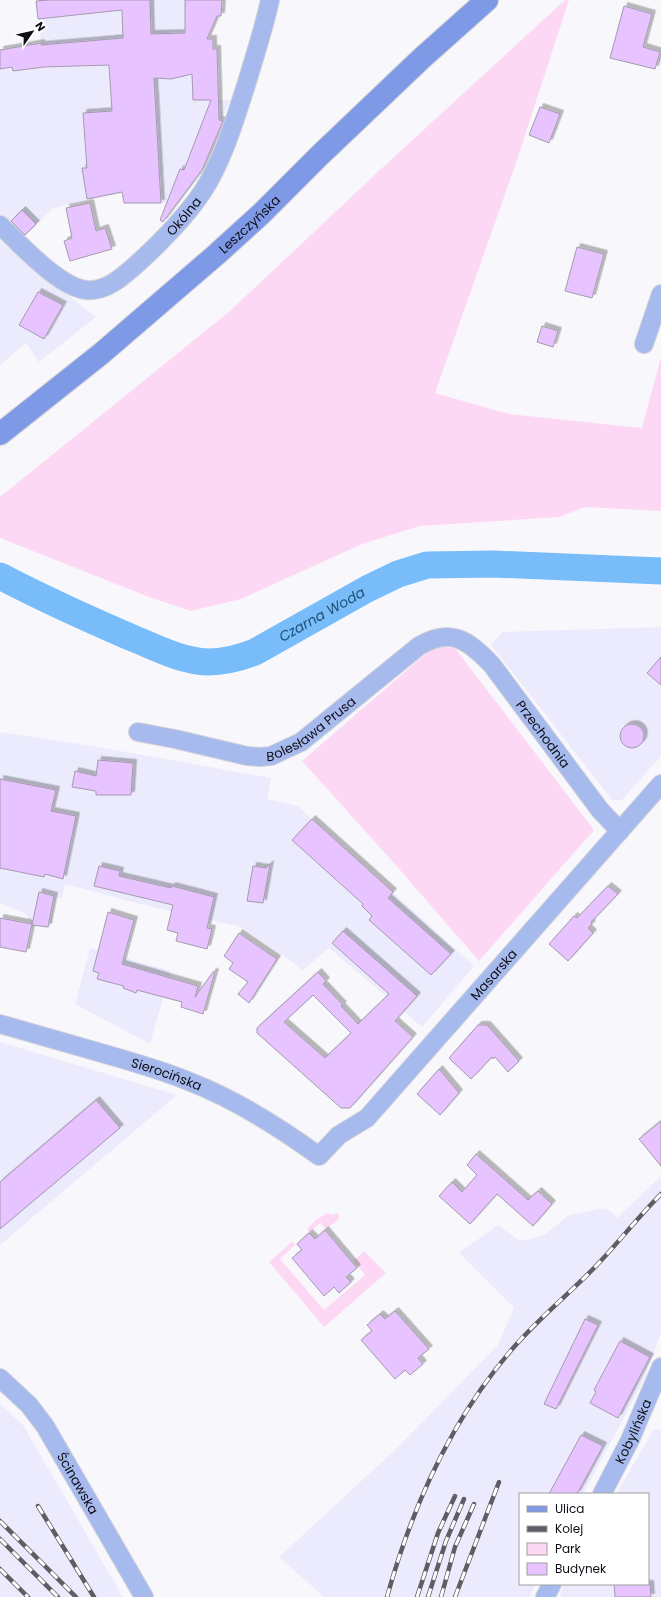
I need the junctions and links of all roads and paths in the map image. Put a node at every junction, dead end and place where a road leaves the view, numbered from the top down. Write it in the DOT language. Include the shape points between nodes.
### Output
graph roads {
  1 [pos="270,0"];
  2 [pos="487,0"];
  3 [pos="0,225"];
  4 [pos="661,294"];
  5 [pos="644,344"];
  6 [pos="0,434"];
  7 [pos="463,641"];
  8 [pos="138,732"];
  9 [pos="661,784"];
  10 [pos="620,832"];
  11 [pos="0,1024"];
  12 [pos="319,1156"];
  13 [pos="661,1367"];
  14 [pos="0,1378"];
  15 [pos="603,1493"];
  16 [pos="551,1585"];
  17 [pos="144,1597"];
  18 [pos="545,1597"];
  1 -- 3 [label="street, Okólna" via="232,128 208,182 174,227 127,272 102,289 77,288 51,272"];
  2 -- 6 [label="main road, Leszczyńska" via="422,58 211,259 102,353"];
  4 -- 5 [label="street"];
  7 -- 8 [label="street, Bolesława Prusa" via="452,637 429,640 312,734 273,755 244,755"];
  7 -- 10 [label="street, Przechodnia" via="492,665 600,810"];
  9 -- 10 [label="street, Masarska"];
  10 -- 12 [label="street, Masarska" via="366,1119 340,1134"];
  11 -- 12 [label="street, Sierocińska" via="153,1068 189,1081 262,1118"];
  13 -- 15 [label="street, Kobylińska" via="634,1431"];
  14 -- 17 [label="street, Ścinawska" via="29,1405 45,1426"];
  16 -- 18 [label="street"];
}
